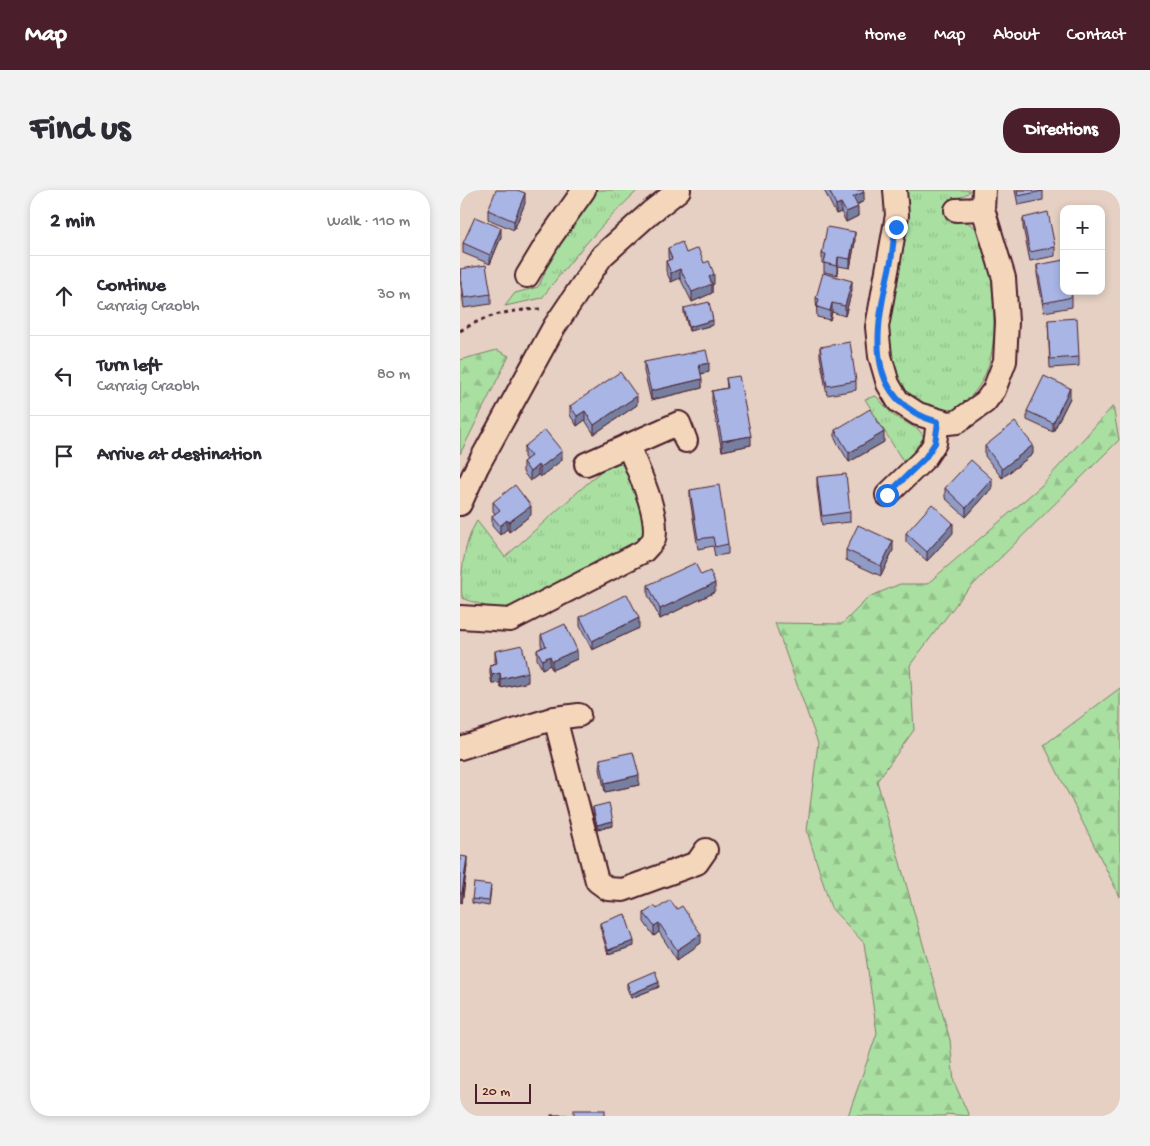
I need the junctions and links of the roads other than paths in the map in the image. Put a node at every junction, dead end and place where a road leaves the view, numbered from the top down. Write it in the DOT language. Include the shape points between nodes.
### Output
graph roads {
  1 [pos="584,190"];
  2 [pos="679,190"];
  3 [pos="895,190"];
  4 [pos="984,199"];
  5 [pos="956,210"];
  6 [pos="527,276"];
  7 [pos="938,422"];
  8 [pos="686,440"];
  9 [pos="628,446"];
  10 [pos="586,464"];
  11 [pos="887,495"];
  12 [pos="460,504"];
  13 [pos="460,617"];
  14 [pos="579,715"];
  15 [pos="555,718"];
  16 [pos="460,748"];
  17 [pos="706,850"];
  1 -- 6 [label="street"];
  2 -- 12 [label="street" via="602,256 554,327"];
  3 -- 7 [label="street" via="898,201 896,221 877,340 892,393 918,414"];
  4 -- 5 [label="street"];
  4 -- 7 [label="street" via="1004,278 1005,361 994,390 985,402 957,422"];
  7 -- 11 [label="street" via="935,443 925,458"];
  8 -- 9 [label="street" via="679,423"];
  9 -- 10 [label="street"];
  9 -- 13 [label="street" via="654,520 654,540 644,551 510,620"];
  14 -- 15 [label="street"];
  15 -- 16 [label="street"];
  15 -- 17 [label="street" via="598,881 608,888 623,890 697,863"];
}
